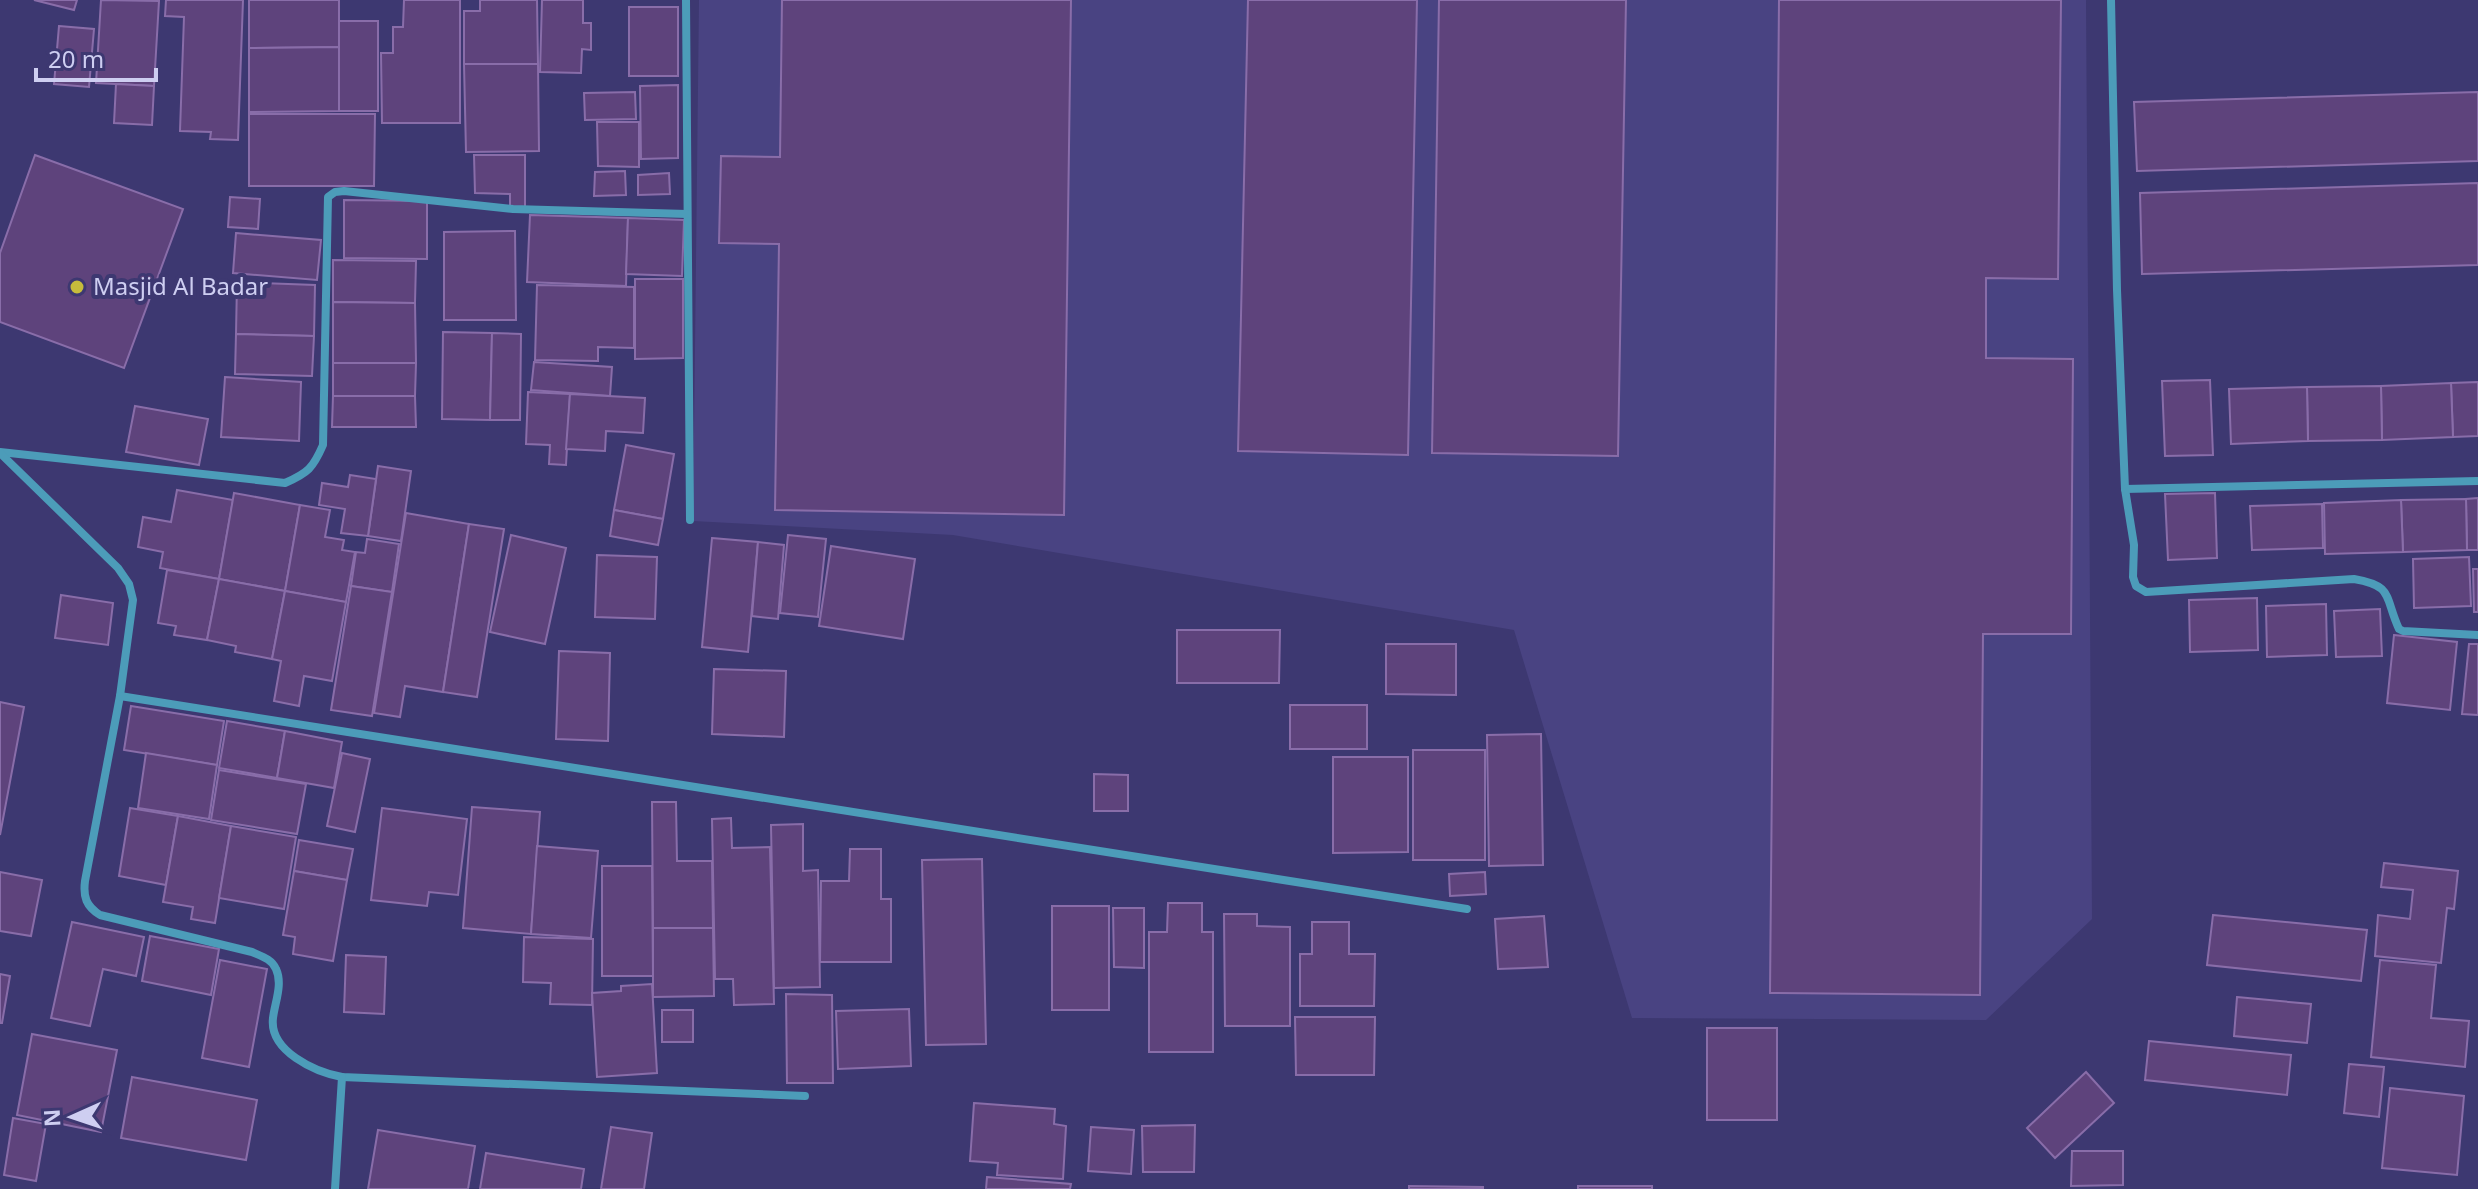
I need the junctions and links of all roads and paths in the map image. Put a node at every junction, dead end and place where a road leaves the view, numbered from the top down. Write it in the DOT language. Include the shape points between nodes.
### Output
graph roads {
  1 [pos="686,0"];
  2 [pos="2111,0"];
  3 [pos="687,214"];
  4 [pos="0,452"];
  5 [pos="2478,481"];
  6 [pos="2125,489"];
  7 [pos="690,520"];
  8 [pos="2478,635"];
  9 [pos="120,696"];
  10 [pos="1467,909"];
  11 [pos="342,1077"];
  12 [pos="805,1096"];
  13 [pos="335,1189"];
  1 -- 3 [label="street"];
  2 -- 6 [label="street"];
  3 -- 4 [label="street" via="513,209 335,192 328,197 323,445 306,474 285,483"];
  3 -- 7 [label="street"];
  4 -- 9 [label="street" via="129,584 133,600"];
  5 -- 6 [label="street"];
  6 -- 8 [label="street" via="2133,577 2146,592 2354,579 2378,583 2403,631"];
  9 -- 10 [label="street"];
  9 -- 11 [label="street" via="83,893 89,908 267,958 279,978 274,1035 308,1065"];
  11 -- 12 [label="street"];
  11 -- 13 [label="street"];
}
